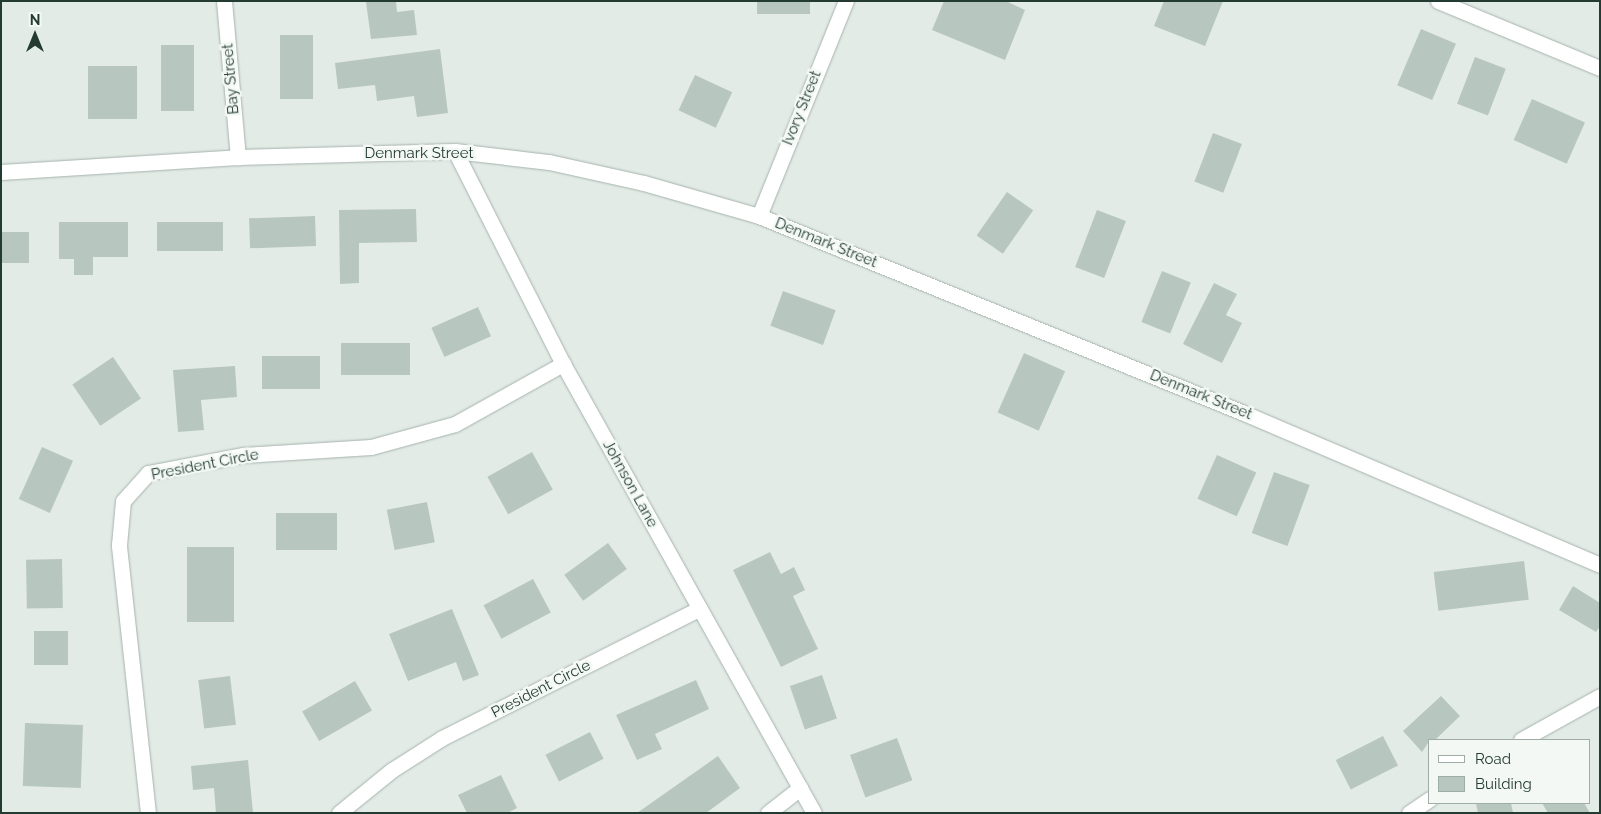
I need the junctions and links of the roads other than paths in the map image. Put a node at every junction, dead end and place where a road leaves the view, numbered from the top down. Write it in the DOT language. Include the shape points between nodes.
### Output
graph roads {
  1 [pos="224,1"];
  2 [pos="846,1"];
  3 [pos="1438,1"];
  4 [pos="1600,68"];
  5 [pos="455,151"];
  6 [pos="238,157"];
  7 [pos="1,172"];
  8 [pos="759,216"];
  9 [pos="563,364"];
  10 [pos="1600,565"];
  11 [pos="699,609"];
  12 [pos="1600,696"];
  13 [pos="1523,739"];
  14 [pos="800,788"];
  15 [pos="1428,800"];
  16 [pos="148,813"];
  17 [pos="339,813"];
  18 [pos="768,813"];
  19 [pos="814,813"];
  20 [pos="1409,813"];
  1 -- 6 [label="street, Bay Street"];
  2 -- 8 [label="street, Ivory Street"];
  3 -- 4 [label="street"];
  5 -- 6 [label="street, Denmark Street"];
  5 -- 8 [label="street, Denmark Street" via="549,162 644,183"];
  5 -- 9 [label="street, Johnson Lane"];
  6 -- 7 [label="street, Denmark Street"];
  8 -- 10 [label="street, Denmark Street" via="1253,417"];
  9 -- 11 [label="street, Johnson Lane"];
  9 -- 16 [label="street, President Circle" via="455,424 371,447 243,455 148,473 123,501 119,545"];
  11 -- 14 [label="street, Johnson Lane"];
  11 -- 17 [label="street, President Circle" via="442,738 392,770"];
  12 -- 13 [label="street"];
  14 -- 18 [label="street"];
  14 -- 19 [label="street, Johnson Lane"];
  15 -- 20 [label="street"];
}
